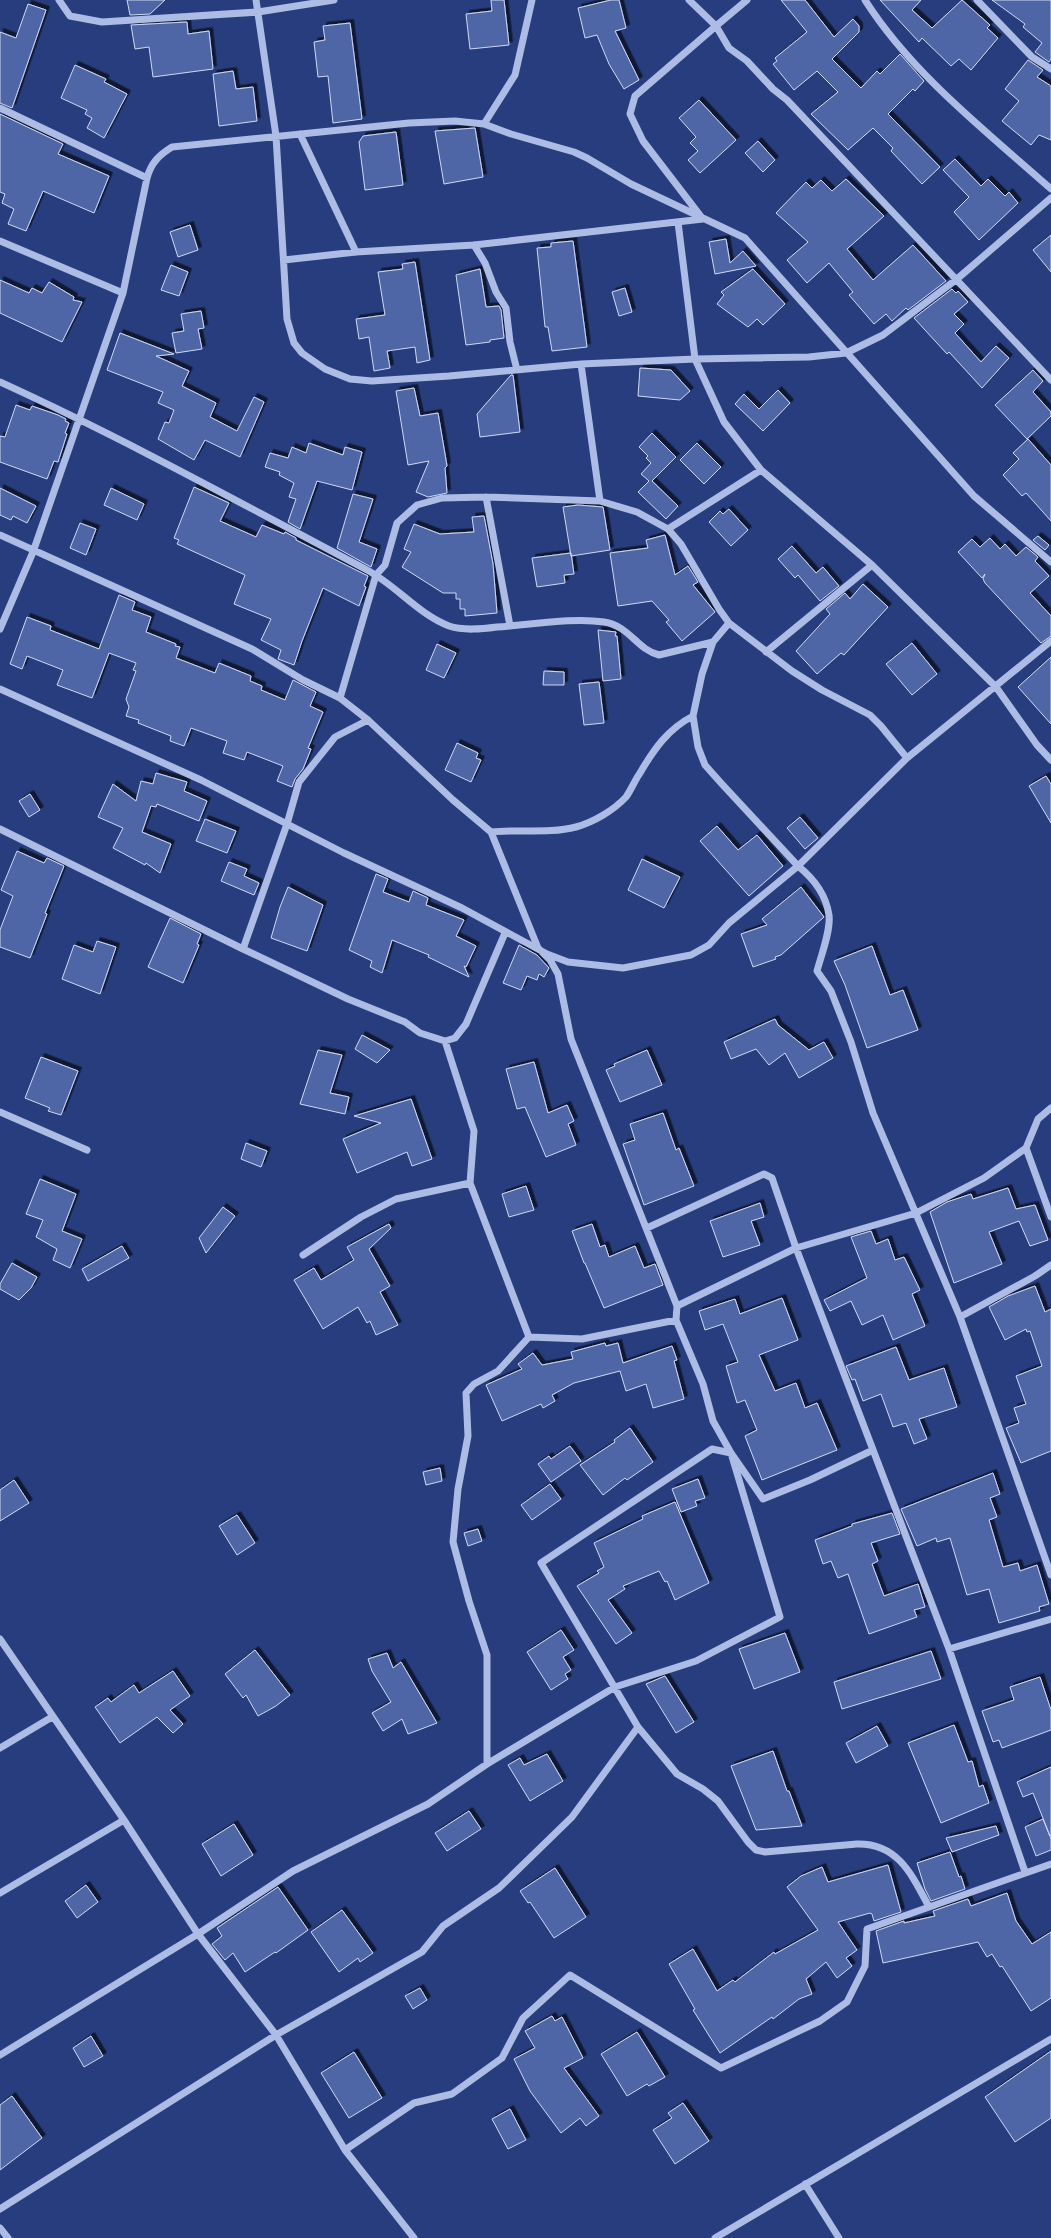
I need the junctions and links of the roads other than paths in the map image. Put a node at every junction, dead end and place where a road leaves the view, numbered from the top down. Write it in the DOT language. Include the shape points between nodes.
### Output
graph roads {
  1 [pos="59,0"];
  2 [pos="256,0"];
  3 [pos="334,0"];
  4 [pos="532,0"];
  5 [pos="689,0"];
  6 [pos="746,0"];
  7 [pos="865,0"];
  8 [pos="977,0"];
  9 [pos="258,12"];
  10 [pos="716,26"];
  11 [pos="1051,69"];
  12 [pos="0,108"];
  13 [pos="484,124"];
  14 [pos="300,134"];
  15 [pos="276,136"];
  16 [pos="147,178"];
  17 [pos="1051,189"];
  18 [pos="1051,198"];
  19 [pos="703,219"];
  20 [pos="678,222"];
  21 [pos="0,241"];
  22 [pos="474,245"];
  23 [pos="356,252"];
  24 [pos="284,260"];
  25 [pos="957,279"];
  26 [pos="123,293"];
  27 [pos="846,353"];
  28 [pos="695,359"];
  29 [pos="581,364"];
  30 [pos="517,370"];
  31 [pos="1051,380"];
  32 [pos="0,382"];
  33 [pos="78,418"];
  34 [pos="761,470"];
  35 [pos="486,497"];
  36 [pos="600,501"];
  37 [pos="668,529"];
  38 [pos="0,535"];
  39 [pos="33,552"];
  40 [pos="1051,562"];
  41 [pos="872,565"];
  42 [pos="376,575"];
  43 [pos="730,623"];
  44 [pos="510,626"];
  45 [pos="0,629"];
  46 [pos="1051,641"];
  47 [pos="713,642"];
  48 [pos="766,652"];
  49 [pos="996,686"];
  50 [pos="0,688"];
  51 [pos="340,698"];
  52 [pos="693,716"];
  53 [pos="368,720"];
  54 [pos="907,758"];
  55 [pos="1051,760"];
  56 [pos="287,824"];
  57 [pos="0,829"];
  58 [pos="491,832"];
  59 [pos="798,866"];
  60 [pos="505,933"];
  61 [pos="538,948"];
  62 [pos="243,949"];
  63 [pos="445,1041"];
  64 [pos="1051,1108"];
  65 [pos="0,1112"];
  66 [pos="1026,1148"];
  67 [pos="87,1150"];
  68 [pos="470,1183"];
  69 [pos="916,1214"];
  70 [pos="1051,1217"];
  71 [pos="647,1228"];
  72 [pos="796,1248"];
  73 [pos="303,1255"];
  74 [pos="1051,1265"];
  75 [pos="677,1306"];
  76 [pos="960,1317"];
  77 [pos="676,1320"];
  78 [pos="529,1337"];
  79 [pos="873,1450"];
  80 [pos="731,1453"];
  81 [pos="1051,1575"];
  82 [pos="1051,1619"];
  83 [pos="0,1639"];
  84 [pos="948,1649"];
  85 [pos="615,1687"];
  86 [pos="52,1717"];
  87 [pos="638,1727"];
  88 [pos="0,1748"];
  89 [pos="487,1764"];
  90 [pos="124,1820"];
  91 [pos="1051,1864"];
  92 [pos="1025,1872"];
  93 [pos="0,1893"];
  94 [pos="929,1907"];
  95 [pos="198,1934"];
  96 [pos="276,2035"];
  97 [pos="1051,2039"];
  98 [pos="0,2055"];
  99 [pos="345,2150"];
  100 [pos="805,2184"];
  101 [pos="0,2208"];
  102 [pos="0,2228"];
  103 [pos="8,2238"];
  104 [pos="414,2238"];
  105 [pos="714,2238"];
  106 [pos="839,2238"];
  1 -- 9 [label="street" via="70,16 102,22"];
  2 -- 9 [label="street"];
  3 -- 9 [label="street"];
  4 -- 13 [label="street" via="516,75"];
  5 -- 10 [label="street"];
  6 -- 10 [label="street"];
  7 -- 17 [label="street" via="884,30 949,98"];
  8 -- 11 [label="street" via="1032,57"];
  9 -- 15 [label="street"];
  10 -- 19 [label="street" via="635,96 630,114 643,141"];
  10 -- 25 [label="street" via="729,48 751,65 787,100"];
  12 -- 16 [label="street"];
  13 -- 14 [label="street" via="455,121 409,123"];
  13 -- 19 [label="street" via="574,152 631,184"];
  14 -- 15 [label="street"];
  14 -- 23 [label="street"];
  15 -- 16 [label="street" via="172,147 158,156"];
  15 -- 24 [label="street"];
  16 -- 26 [label="street"];
  18 -- 25 [label="street"];
  19 -- 20 [label="street"];
  19 -- 27 [label="street" via="745,238"];
  20 -- 22 [label="street"];
  20 -- 28 [label="street"];
  21 -- 26 [label="street"];
  22 -- 23 [label="street"];
  22 -- 30 [label="street" via="506,308 510,342"];
  23 -- 24 [label="street"];
  24 -- 30 [label="street" via="287,319 294,342 302,353 325,369 350,379 372,381"];
  25 -- 27 [label="street" via="883,335"];
  25 -- 31 [label="street"];
  26 -- 33 [label="street"];
  27 -- 28 [label="street" via="809,357"];
  27 -- 40 [label="street" via="974,496"];
  28 -- 29 [label="street"];
  28 -- 34 [label="street" via="724,422"];
  29 -- 30 [label="street"];
  29 -- 36 [label="street"];
  32 -- 33 [label="street"];
  33 -- 39 [label="street"];
  33 -- 42 [label="street"];
  34 -- 37 [label="street"];
  34 -- 41 [label="street"];
  35 -- 36 [label="street"];
  35 -- 42 [label="street" via="442,498 417,505 397,523 385,565"];
  35 -- 44 [label="street"];
  36 -- 37 [label="street" via="637,512"];
  37 -- 43 [label="street" via="681,544"];
  38 -- 39 [label="street"];
  39 -- 45 [label="street"];
  39 -- 51 [label="street" via="252,649 303,680"];
  41 -- 48 [label="street"];
  41 -- 49 [label="street"];
  42 -- 44 [label="street" via="434,619 452,627 476,629"];
  42 -- 51 [label="street"];
  43 -- 47 [label="street"];
  43 -- 48 [label="street"];
  44 -- 47 [label="street" via="603,622 619,626 650,653 659,655"];
  46 -- 49 [label="street"];
  47 -- 52 [label="street" via="702,674"];
  48 -- 54 [label="street" via="822,690 870,715"];
  49 -- 54 [label="street"];
  49 -- 55 [label="street"];
  50 -- 56 [label="street" via="201,780"];
  51 -- 53 [label="street"];
  52 -- 58 [label="street" via="677,724 664,737 626,797 602,816 576,827"];
  52 -- 59 [label="street" via="698,747 705,765"];
  53 -- 56 [label="street" via="335,737 314,762 299,782"];
  53 -- 58 [label="street" via="452,800"];
  54 -- 59 [label="street"];
  56 -- 60 [label="street" via="455,905"];
  56 -- 62 [label="street"];
  57 -- 62 [label="street"];
  58 -- 61 [label="street"];
  59 -- 61 [label="street" via="729,923 709,945 691,955 623,968 568,962"];
  59 -- 69 [label="street" via="812,876 829,916 817,970 831,990 851,1042 873,1113"];
  60 -- 61 [label="street"];
  60 -- 63 [label="street" via="466,1024 455,1038"];
  61 -- 71 [label="street" via="550,960 558,974 571,1039"];
  62 -- 63 [label="street" via="348,999 405,1022 420,1033"];
  63 -- 68 [label="street" via="474,1131"];
  64 -- 66 [label="street" via="1038,1119"];
  65 -- 67 [label="street"];
  66 -- 69 [label="street" via="984,1178"];
  66 -- 70 [label="street"];
  68 -- 73 [label="street" via="396,1199 361,1217"];
  68 -- 78 [label="street"];
  69 -- 72 [label="street"];
  69 -- 76 [label="street"];
  71 -- 72 [label="street" via="764,1174 772,1178"];
  71 -- 75 [label="street"];
  72 -- 75 [label="street"];
  72 -- 79 [label="street"];
  74 -- 76 [label="street"];
  75 -- 77 [label="street"];
  76 -- 81 [label="street"];
  77 -- 78 [label="street" via="582,1339"];
  77 -- 80 [label="street" via="703,1384 713,1421"];
  78 -- 89 [label="street" via="498,1371 474,1384 466,1393 468,1436 458,1489 453,1542 469,1601 488,1655"];
  79 -- 80 [label="street" via="763,1499"];
  79 -- 84 [label="street"];
  80 -- 85 [label="street" via="780,1617 696,1661"];
  80 -- 85 [label="street" via="712,1449 541,1563"];
  82 -- 84 [label="street"];
  83 -- 86 [label="street"];
  84 -- 92 [label="street"];
  85 -- 87 [label="street"];
  85 -- 89 [label="street"];
  86 -- 88 [label="street"];
  86 -- 90 [label="street"];
  87 -- 94 [label="street" via="677,1774 718,1801 756,1850 765,1852 870,1843 881,1846 897,1857 912,1876"];
  87 -- 96 [label="street" via="572,1817 499,1888 443,1926 422,1952"];
  89 -- 95 [label="street" via="428,1804 293,1871"];
  90 -- 93 [label="street"];
  90 -- 95 [label="street"];
  91 -- 92 [label="street"];
  92 -- 94 [label="street"];
  94 -- 99 [label="street" via="867,1929 865,1966 847,2002 820,2021 721,2068 570,1975 523,2018 502,2058 452,2094 414,2103"];
  95 -- 96 [label="street"];
  95 -- 98 [label="street"];
  96 -- 99 [label="street"];
  96 -- 101 [label="street"];
  97 -- 100 [label="street"];
  99 -- 104 [label="street"];
  100 -- 105 [label="street"];
  100 -- 106 [label="street"];
  102 -- 103 [label="street"];
}
